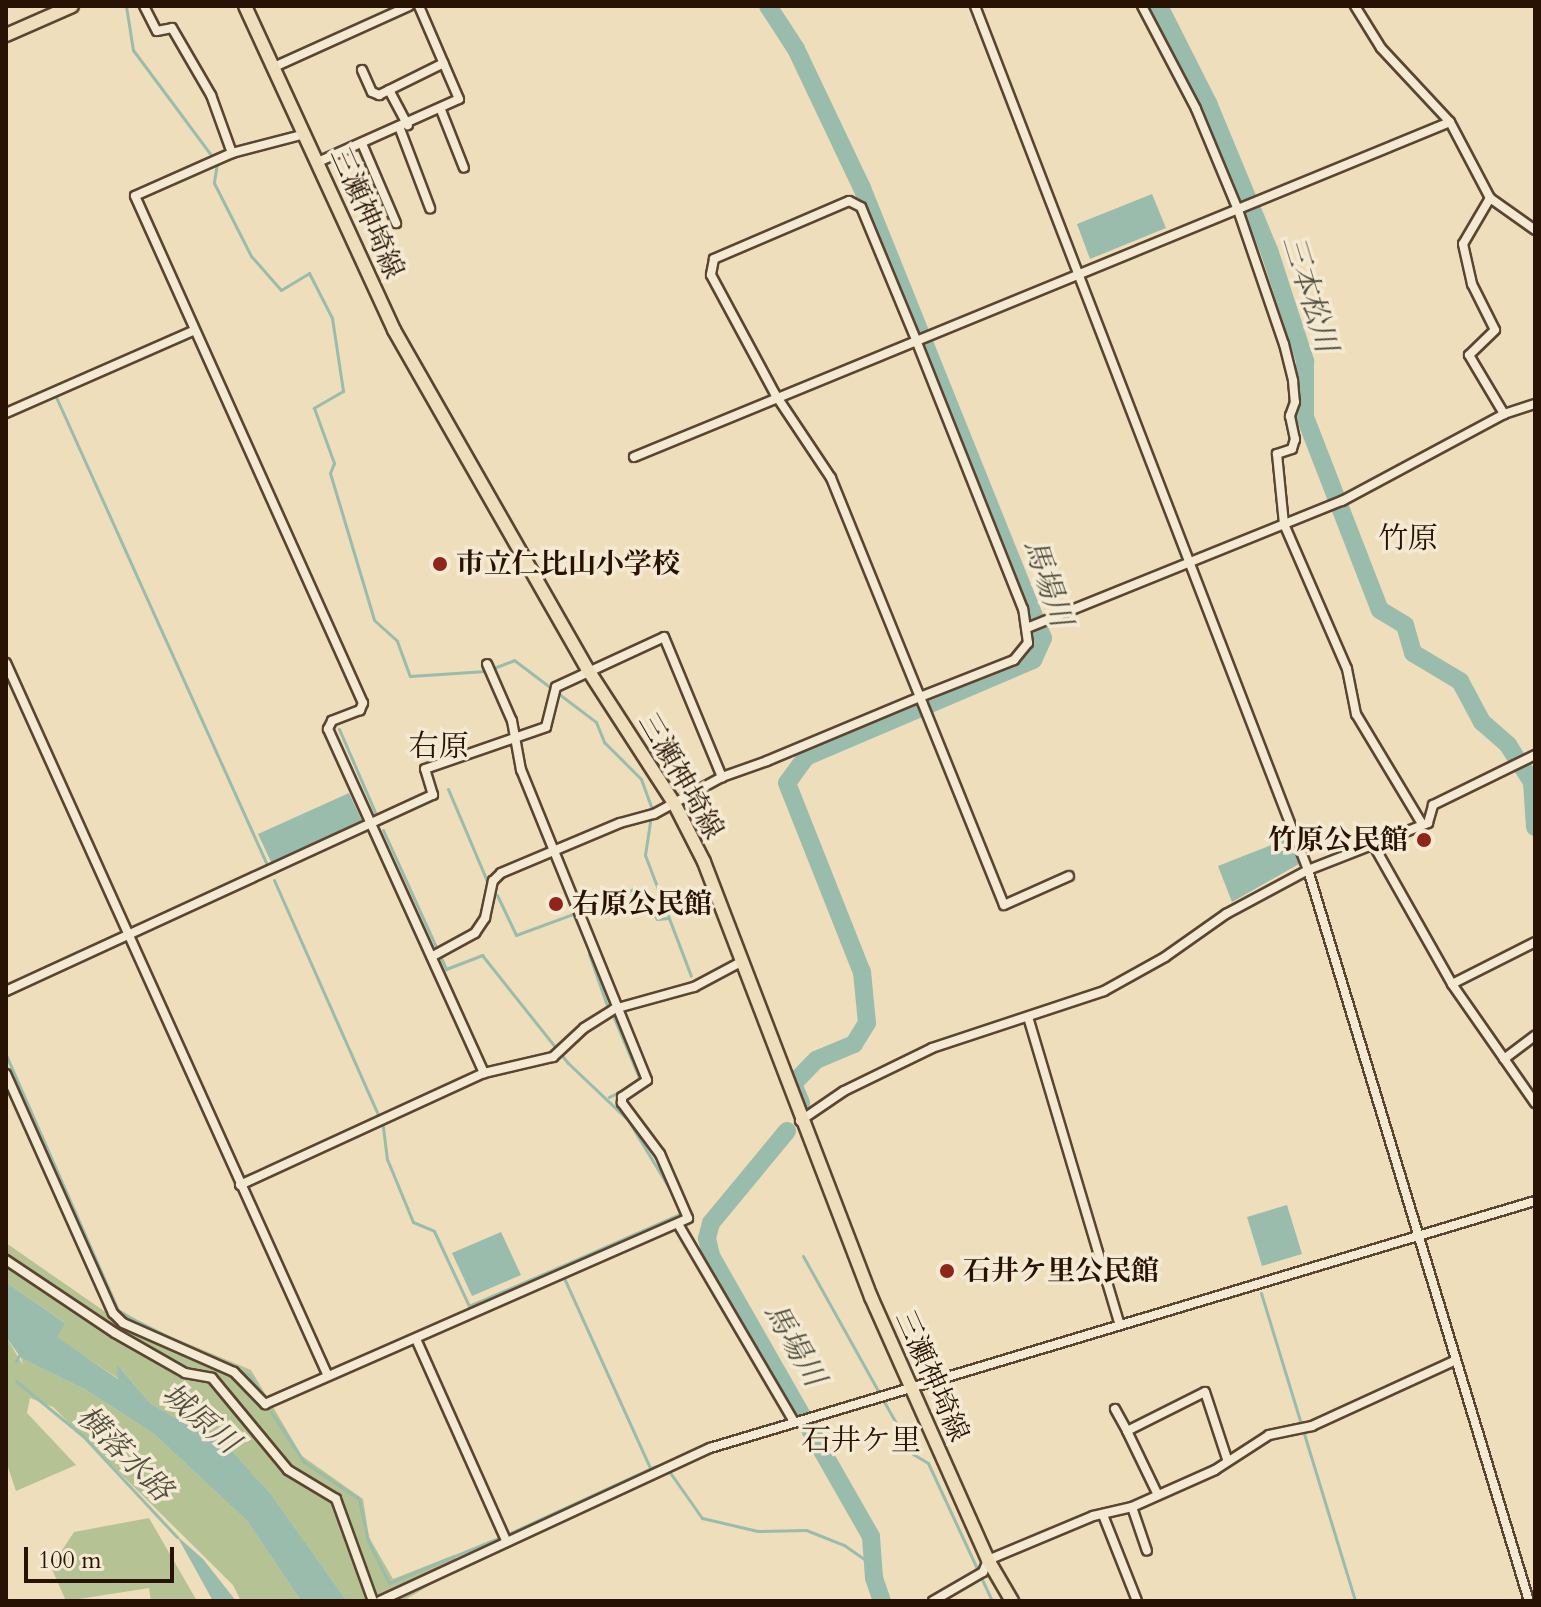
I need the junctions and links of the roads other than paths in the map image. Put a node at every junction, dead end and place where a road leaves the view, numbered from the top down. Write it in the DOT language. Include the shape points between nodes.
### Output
graph roads {
  1 [pos="72,6"];
  2 [pos="144,6"];
  3 [pos="245,6"];
  4 [pos="409,6"];
  5 [pos="419,6"];
  6 [pos="975,6"];
  7 [pos="1142,6"];
  8 [pos="1355,6"];
  9 [pos="6,35"];
  10 [pos="444,63"];
  11 [pos="274,67"];
  12 [pos="362,70"];
  13 [pos="389,90"];
  14 [pos="441,110"];
  15 [pos="1450,122"];
  16 [pos="404,127"];
  17 [pos="305,134"];
  18 [pos="363,146"];
  19 [pos="232,153"];
  20 [pos="318,162"];
  21 [pos="464,168"];
  22 [pos="1490,198"];
  23 [pos="430,208"];
  24 [pos="1238,210"];
  25 [pos="396,223"];
  26 [pos="1535,230"];
  27 [pos="1082,275"];
  28 [pos="195,330"];
  29 [pos="917,342"];
  30 [pos="781,399"];
  31 [pos="1535,404"];
  32 [pos="6,413"];
  33 [pos="1504,414"];
  34 [pos="634,457"];
  35 [pos="1284,524"];
  36 [pos="1189,563"];
  37 [pos="1027,628"];
  38 [pos="6,663"];
  39 [pos="487,664"];
  40 [pos="588,670"];
  41 [pos="920,697"];
  42 [pos="515,740"];
  43 [pos="1531,756"];
  44 [pos="722,777"];
  45 [pos="674,803"];
  46 [pos="1422,824"];
  47 [pos="374,826"];
  48 [pos="1374,846"];
  49 [pos="553,851"];
  50 [pos="1308,870"];
  51 [pos="1069,876"];
  52 [pos="128,937"];
  53 [pos="1535,942"];
  54 [pos="433,956"];
  55 [pos="739,963"];
  56 [pos="1452,984"];
  57 [pos="6,991"];
  58 [pos="614,1009"];
  59 [pos="1028,1017"];
  60 [pos="1535,1036"];
  61 [pos="1504,1059"];
  62 [pos="484,1073"];
  63 [pos="6,1074"];
  64 [pos="1535,1103"];
  65 [pos="800,1121"];
  66 [pos="240,1185"];
  67 [pos="1535,1201"];
  68 [pos="678,1224"];
  69 [pos="1420,1236"];
  70 [pos="6,1260"];
  71 [pos="1119,1323"];
  72 [pos="416,1339"];
  73 [pos="1454,1361"];
  74 [pos="212,1365"];
  75 [pos="328,1376"];
  76 [pos="212,1378"];
  77 [pos="910,1387"];
  78 [pos="1115,1409"];
  79 [pos="793,1420"];
  80 [pos="1127,1431"];
  81 [pos="1227,1459"];
  82 [pos="1157,1493"];
  83 [pos="1132,1507"];
  84 [pos="1103,1515"];
  85 [pos="507,1542"];
  86 [pos="1147,1551"];
  87 [pos="986,1566"];
  88 [pos="373,1601"];
  89 [pos="380,1601"];
  90 [pos="933,1601"];
  91 [pos="1012,1601"];
  92 [pos="1137,1601"];
  93 [pos="1529,1601"];
  1 -- 9 [label="main road"];
  2 -- 19 [label="street" via="157,31 172,28 211,95"];
  3 -- 11 [label="main road, 三瀬神埼線"];
  4 -- 11 [label="street"];
  5 -- 10 [label="street"];
  6 -- 27 [label="street"];
  7 -- 24 [label="street" via="1196,109"];
  8 -- 15 [label="street" via="1381,48"];
  10 -- 13 [label="street"];
  10 -- 14 [label="street" via="460,97"];
  11 -- 17 [label="main road, 三瀬神埼線"];
  12 -- 13 [label="street" via="375,95"];
  13 -- 16 [label="street"];
  14 -- 16 [label="street"];
  14 -- 21 [label="street"];
  15 -- 22 [label="street"];
  15 -- 24 [label="street"];
  16 -- 18 [label="street"];
  16 -- 23 [label="street"];
  17 -- 19 [label="street"];
  17 -- 20 [label="main road, 三瀬神埼線"];
  18 -- 20 [label="street"];
  18 -- 25 [label="street"];
  19 -- 28 [label="street" via="135,196"];
  20 -- 40 [label="main road, 三瀬神埼線" via="394,330"];
  22 -- 26 [label="street"];
  22 -- 33 [label="street" via="1463,244 1472,284 1495,330 1469,355"];
  24 -- 27 [label="street"];
  24 -- 35 [label="street" via="1293,381 1290,416 1295,439 1292,449 1277,454"];
  27 -- 29 [label="street"];
  27 -- 36 [label="street"];
  28 -- 32 [label="street"];
  28 -- 47 [label="street" via="363,703 360,710 332,721 328,729"];
  29 -- 30 [label="street"];
  29 -- 30 [label="street" via="861,207 849,201 709,263"];
  29 -- 37 [label="street"];
  30 -- 34 [label="street"];
  30 -- 41 [label="street" via="831,478"];
  31 -- 33 [label="street"];
  33 -- 35 [label="street" via="1342,501"];
  35 -- 36 [label="street"];
  35 -- 46 [label="street" via="1347,669 1356,714"];
  36 -- 37 [label="street"];
  36 -- 50 [label="street"];
  37 -- 41 [label="street" via="1028,643 1014,660"];
  38 -- 52 [label="street"];
  39 -- 42 [label="street"];
  40 -- 42 [label="street" via="556,687 546,727"];
  40 -- 44 [label="street" via="664,637"];
  40 -- 45 [label="main road, 三瀬神埼線"];
  41 -- 44 [label="street"];
  41 -- 51 [label="street" via="1004,905"];
  42 -- 47 [label="street" via="425,769 433,795"];
  42 -- 49 [label="street"];
  43 -- 46 [label="street" via="1433,805 1428,823"];
  44 -- 45 [label="street"];
  45 -- 49 [label="street"];
  45 -- 55 [label="main road, 三瀬神埼線" via="704,862"];
  46 -- 48 [label="street"];
  47 -- 52 [label="street"];
  47 -- 54 [label="street"];
  48 -- 50 [label="street"];
  48 -- 56 [label="street"];
  49 -- 54 [label="street" via="501,873 493,881 485,918 475,933"];
  49 -- 58 [label="street"];
  50 -- 59 [label="street" via="1104,991"];
  50 -- 69 [label="street"];
  52 -- 57 [label="street"];
  52 -- 66 [label="street"];
  53 -- 56 [label="street"];
  54 -- 62 [label="street"];
  55 -- 58 [label="street" via="694,987"];
  55 -- 65 [label="main road, 三瀬神埼線"];
  56 -- 61 [label="street"];
  58 -- 62 [label="street" via="584,1028 560,1053"];
  58 -- 68 [label="street" via="647,1080 622,1097 622,1103 660,1154 688,1213"];
  59 -- 65 [label="street" via="898,1063"];
  59 -- 71 [label="street"];
  60 -- 61 [label="street"];
  61 -- 64 [label="street"];
  62 -- 66 [label="street"];
  63 -- 74 [label="street" via="113,1313 123,1323"];
  65 -- 77 [label="main road, 三瀬神埼線"];
  66 -- 75 [label="street"];
  67 -- 69 [label="street"];
  68 -- 72 [label="street"];
  68 -- 79 [label="street"];
  69 -- 71 [label="street"];
  69 -- 73 [label="street"];
  70 -- 76 [label="street" via="115,1333 185,1373"];
  71 -- 77 [label="street"];
  72 -- 75 [label="street"];
  72 -- 85 [label="street"];
  73 -- 81 [label="street" via="1312,1426 1269,1435"];
  73 -- 93 [label="street"];
  74 -- 75 [label="street" via="234,1372 265,1404"];
  74 -- 76 [label="street"];
  76 -- 88 [label="street" via="288,1470 336,1499"];
  77 -- 79 [label="street"];
  77 -- 87 [label="main road, 三瀬神埼線"];
  78 -- 80 [label="street"];
  79 -- 85 [label="street" via="666,1468"];
  80 -- 81 [label="street" via="1205,1392"];
  80 -- 82 [label="street"];
  81 -- 82 [label="street" via="1215,1470"];
  82 -- 83 [label="street"];
  83 -- 84 [label="street"];
  83 -- 86 [label="street"];
  84 -- 87 [label="street"];
  84 -- 92 [label="street"];
  85 -- 89 [label="street"];
  87 -- 90 [label="street"];
  87 -- 91 [label="main road, 三瀬神埼線"];
}
